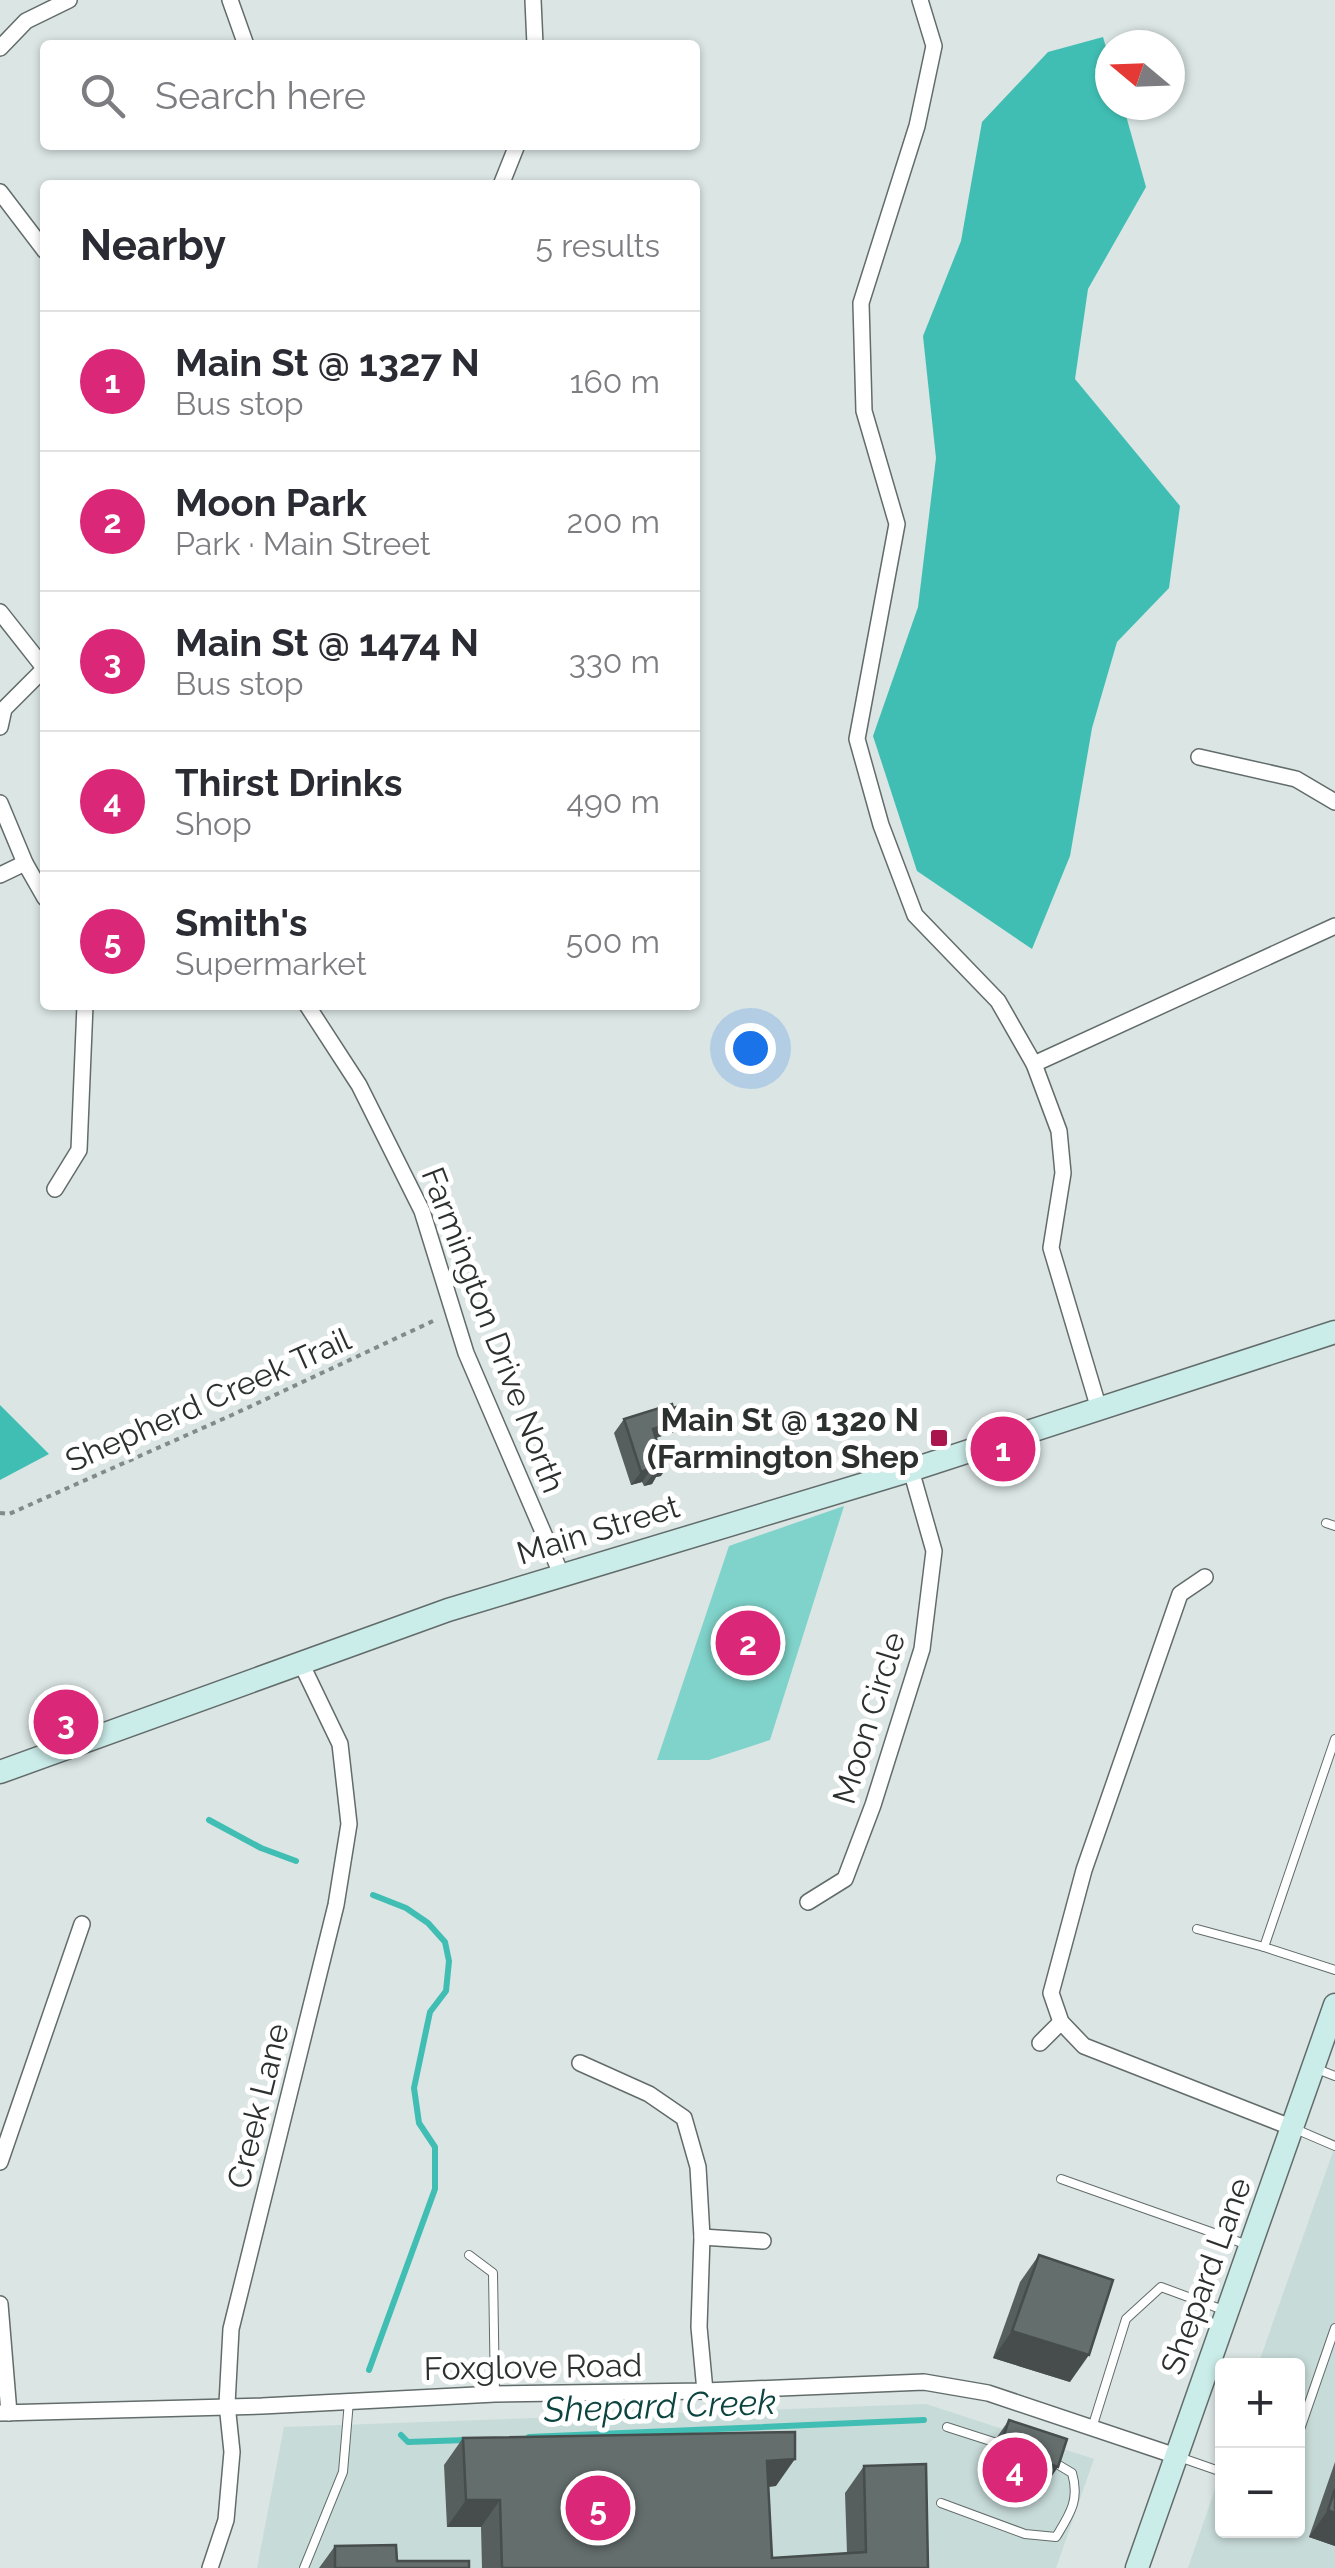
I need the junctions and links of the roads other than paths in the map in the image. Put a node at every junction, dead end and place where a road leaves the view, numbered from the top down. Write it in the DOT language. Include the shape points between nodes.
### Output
graph roads {
  1 [pos="69,0"];
  2 [pos="230,0"];
  3 [pos="533,0"];
  4 [pos="920,0"];
  5 [pos="244,40"];
  6 [pos="534,40"];
  7 [pos="0,48"];
  8 [pos="515,150"];
  9 [pos="503,180"];
  10 [pos="0,192"];
  11 [pos="40,244"];
  12 [pos="0,612"];
  13 [pos="40,663"];
  14 [pos="40,674"];
  15 [pos="0,727"];
  16 [pos="1199,758"];
  17 [pos="1335,802"];
  18 [pos="0,803"];
  19 [pos="26,864"];
  20 [pos="0,875"];
  21 [pos="40,889"];
  22 [pos="1335,926"];
  23 [pos="85,1010"];
  24 [pos="309,1010"];
  25 [pos="1034,1064"];
  26 [pos="55,1189"];
  27 [pos="1335,1332"];
  28 [pos="1100,1409"];
  29 [pos="911,1470"];
  30 [pos="562,1576"];
  31 [pos="1205,1577"];
  32 [pos="301,1663"];
  33 [pos="1335,1739"];
  34 [pos="0,1772"];
  35 [pos="808,1902"];
  36 [pos="82,1924"];
  37 [pos="1197,1929"];
  38 [pos="1264,1947"];
  39 [pos="1335,1970"];
  40 [pos="1335,2005"];
  41 [pos="1061,2022"];
  42 [pos="1040,2043"];
  43 [pos="580,2063"];
  44 [pos="1324,2072"];
  45 [pos="1293,2128"];
  46 [pos="1335,2146"];
  47 [pos="0,2162"];
  48 [pos="1061,2179"];
  49 [pos="702,2237"];
  50 [pos="763,2241"];
  51 [pos="1250,2246"];
  52 [pos="468,2255"];
  53 [pos="0,2304"];
  54 [pos="1228,2312"];
  55 [pos="1335,2328"];
  56 [pos="705,2391"];
  57 [pos="495,2394"];
  58 [pos="349,2401"];
  59 [pos="227,2404"];
  60 [pos="4,2413"];
  61 [pos="1305,2415"];
  62 [pos="947,2427"];
  63 [pos="1092,2428"];
  64 [pos="1003,2445"];
  65 [pos="1176,2456"];
  66 [pos="1040,2457"];
  67 [pos="1215,2470"];
  68 [pos="940,2503"];
  69 [pos="210,2568"];
  70 [pos="304,2568"];
  71 [pos="1137,2568"];
  1 -- 7 [label="street" via="26,21"];
  2 -- 5 [label="street"];
  3 -- 6 [label="street"];
  4 -- 25 [label="street" via="934,46 917,126 861,303 864,411 897,524 856,740 916,915 998,1002"];
  8 -- 9 [label="street"];
  10 -- 11 [label="street"];
  12 -- 13 [label="street"];
  14 -- 15 [label="street" via="4,710"];
  16 -- 17 [label="street" via="1296,780"];
  18 -- 19 [label="street"];
  19 -- 20 [label="street"];
  19 -- 21 [label="street"];
  22 -- 25 [label="street"];
  23 -- 26 [label="street" via="78,1150"];
  24 -- 30 [label="street, Farmington Drive North" via="359,1085 422,1211 466,1353"];
  25 -- 28 [label="street" via="1059,1131 1063,1173 1051,1248"];
  27 -- 28 [label="main road, Main Street"];
  28 -- 29 [label="main road, Main Street"];
  29 -- 30 [label="main road, Main Street"];
  29 -- 35 [label="street, Moon Circle" via="934,1551 922,1649 845,1879"];
  30 -- 32 [label="main road, Main Street"];
  31 -- 41 [label="street" via="1180,1594 1084,1870 1050,1994"];
  32 -- 34 [label="main road, Main Street"];
  32 -- 59 [label="street, Creek Lane" via="340,1744 348,1824 336,1904 231,2329"];
  33 -- 38 [label="lane"];
  36 -- 47 [label="street"];
  37 -- 38 [label="lane"];
  38 -- 39 [label="lane"];
  40 -- 44 [label="main road, Shepard Lane"];
  41 -- 42 [label="street"];
  41 -- 45 [label="street" via="1084,2046"];
  43 -- 49 [label="street" via="684,2118 698,2167"];
  44 -- 45 [label="main road, Shepard Lane"];
  45 -- 46 [label="lane"];
  45 -- 51 [label="main road, Shepard Lane"];
  48 -- 51 [label="lane"];
  49 -- 50 [label="street"];
  49 -- 56 [label="street"];
  51 -- 54 [label="main road, Shepard Lane"];
  52 -- 57 [label="lane" via="493,2273"];
  53 -- 60 [label="street"];
  54 -- 63 [label="lane" via="1161,2287 1142,2302 1126,2319"];
  54 -- 65 [label="main road, Shepard Lane"];
  55 -- 61 [label="lane"];
  56 -- 57 [label="street, Foxglove Road"];
  56 -- 63 [label="street, Foxglove Road" via="924,2382 988,2392"];
  57 -- 58 [label="street, Foxglove Road"];
  58 -- 59 [label="street, Foxglove Road"];
  58 -- 70 [label="lane" via="343,2472"];
  59 -- 60 [label="street, Foxglove Road"];
  59 -- 69 [label="street, Creek Lane" via="232,2452 226,2520"];
  62 -- 64 [label="lane"];
  63 -- 65 [label="street, Foxglove Road"];
  65 -- 67 [label="lane"];
  65 -- 71 [label="main road, Shepard Lane"];
  66 -- 68 [label="lane" via="1072,2473 1078,2492 1056,2537 1025,2534"];
}
